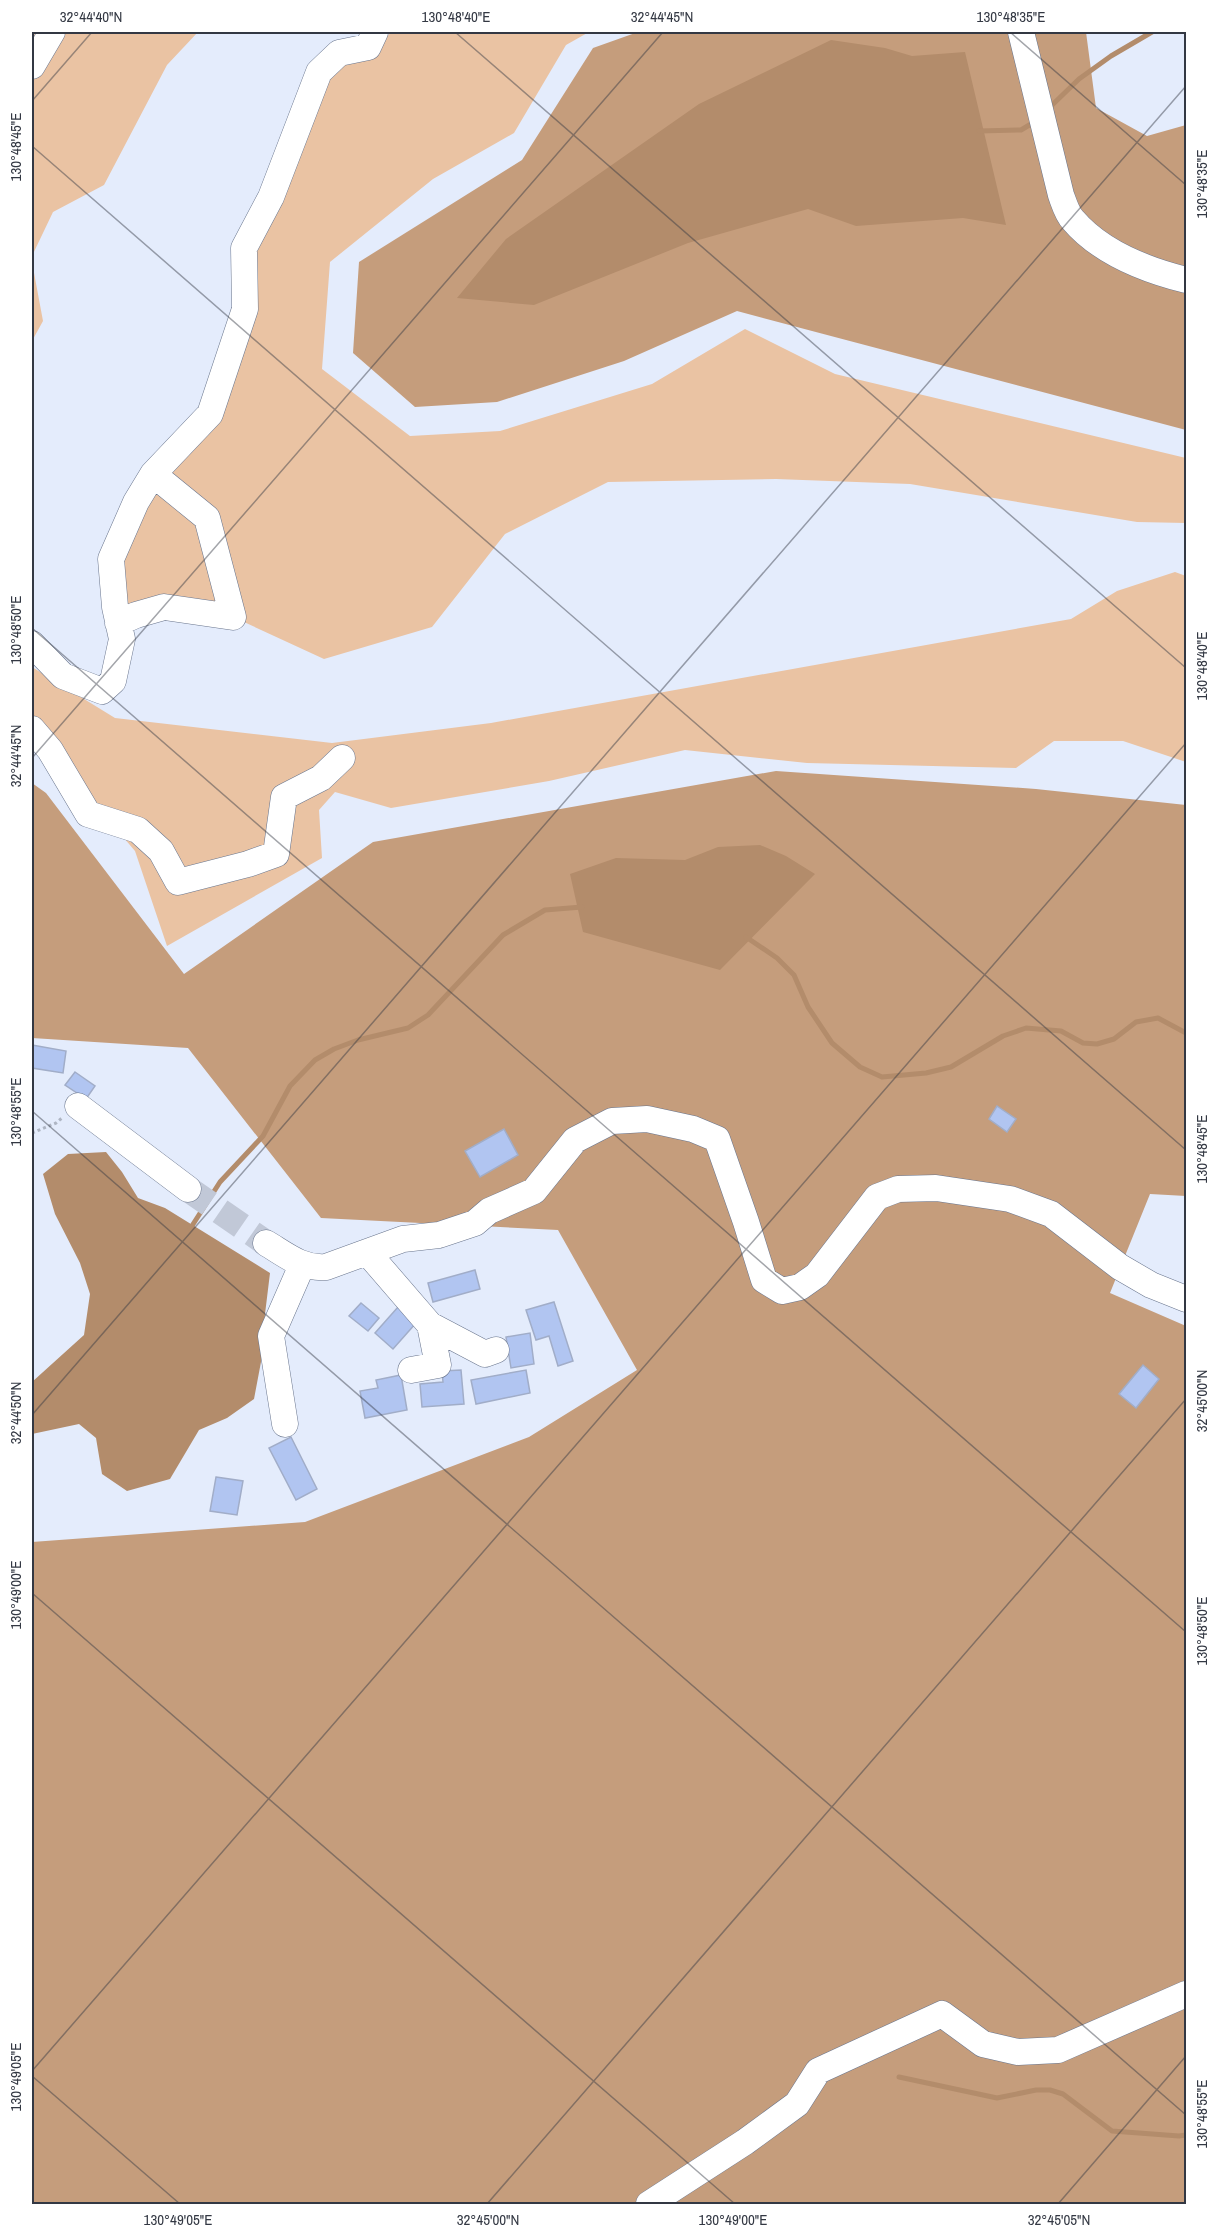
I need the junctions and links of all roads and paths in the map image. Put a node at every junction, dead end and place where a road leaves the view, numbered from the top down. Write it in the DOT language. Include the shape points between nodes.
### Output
graph roads {
  1 [pos="52,32"];
  2 [pos="393,32"];
  3 [pos="1021,32"];
  4 [pos="372,39"];
  5 [pos="32,66"];
  6 [pos="1186,280"];
  7 [pos="153,474"];
  8 [pos="118,623"];
  9 [pos="32,644"];
  10 [pos="32,729"];
  11 [pos="342,758"];
  12 [pos="78,1106"];
  13 [pos="32,1133"];
  14 [pos="188,1189"];
  15 [pos="266,1243"];
  16 [pos="367,1252"];
  17 [pos="302,1265"];
  18 [pos="1186,1299"];
  19 [pos="430,1325"];
  20 [pos="496,1350"];
  21 [pos="411,1370"];
  22 [pos="285,1424"];
  23 [pos="1186,1994"];
  24 [pos="650,2205"];
  1 -- 5 [label="street"];
  2 -- 4 [label="street"];
  3 -- 6 [label="street" via="1061,195 1071,219 1117,255"];
  4 -- 7 [label="street" via="339,53 319,72 271,197 244,248 245,309 210,414"];
  7 -- 8 [label="street" via="111,559"];
  7 -- 8 [label="street" via="207,518 233,617 164,607"];
  8 -- 9 [label="street" via="122,639 113,681 102,692 63,676"];
  10 -- 11 [label="street" via="50,750 88,814 138,830 160,851 178,882 276,854 284,796 321,778"];
  12 -- 13 [label="path" via="56,1123"];
  12 -- 14 [label="street"];
  15 -- 17 [label="street"];
  16 -- 17 [label="street" via="326,1267"];
  16 -- 18 [label="street" via="403,1239 438,1235 475,1223 534,1191 575,1140 612,1121 647,1119 693,1129 717,1139 764,1280 782,1291 800,1287 817,1275 877,1197 898,1189 936,1188 1010,1198 1051,1214 1120,1267"];
  16 -- 19 [label="street"];
  17 -- 22 [label="street" via="271,1336"];
  19 -- 20 [label="street" via="486,1354"];
  19 -- 21 [label="street" via="438,1365"];
  23 -- 24 [label="street" via="1058,2050 1018,2052 983,2044 942,2014 818,2071 797,2104"];
}
